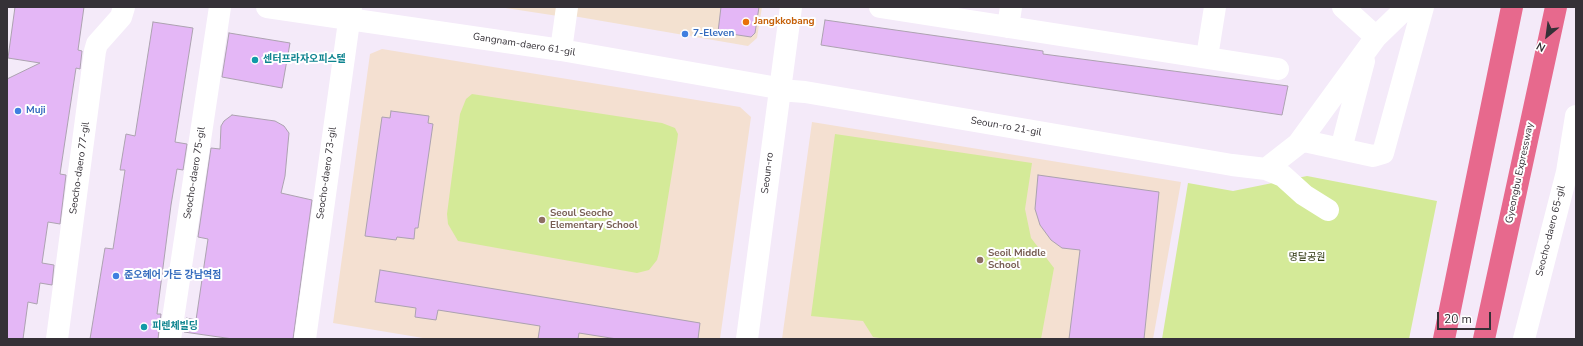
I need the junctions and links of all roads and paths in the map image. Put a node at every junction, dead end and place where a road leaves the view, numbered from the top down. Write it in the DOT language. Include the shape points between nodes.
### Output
graph roads {
  1 [pos="124,7"];
  2 [pos="220,7"];
  3 [pos="267,7"];
  4 [pos="567,7"];
  5 [pos="791,7"];
  6 [pos="880,7"];
  7 [pos="1214,7"];
  8 [pos="1343,7"];
  9 [pos="1407,7"];
  10 [pos="1423,7"];
  11 [pos="1512,7"];
  12 [pos="1556,7"];
  13 [pos="350,12"];
  14 [pos="1010,17"];
  15 [pos="1372,44"];
  16 [pos="561,50"];
  17 [pos="1207,57"];
  18 [pos="1278,69"];
  19 [pos="779,90"];
  20 [pos="1576,120"];
  21 [pos="1298,144"];
  22 [pos="1341,149"];
  23 [pos="1266,169"];
  24 [pos="1571,171"];
  25 [pos="1328,210"];
  26 [pos="57,339"];
  27 [pos="170,339"];
  28 [pos="305,339"];
  29 [pos="747,339"];
  30 [pos="1444,339"];
  31 [pos="1484,339"];
  32 [pos="1524,339"];
  1 -- 26 [label="street, Seocho-daero 77-gil" via="121,17 97,44 95,51"];
  2 -- 27 [label="street, Seocho-daero 75-gil"];
  3 -- 13 [label="street, Gangnam-daero 61-gil"];
  4 -- 16 [label="street"];
  5 -- 19 [label="street, Seoun-ro"];
  6 -- 14 [label="street"];
  7 -- 17 [label="street"];
  8 -- 15 [label="street"];
  9 -- 15 [label="street"];
  10 -- 22 [label="street" via="1383,153 1373,156"];
  11 -- 30 [label="highway"];
  12 -- 31 [label="highway, Gyeongbu Expressway"];
  13 -- 16 [label="street, Gangnam-daero 61-gil"];
  13 -- 28 [label="street, Seocho-daero 73-gil"];
  14 -- 17 [label="street"];
  15 -- 21 [label="street"];
  15 -- 22 [label="street"];
  16 -- 19 [label="street, Gangnam-daero 61-gil"];
  17 -- 18 [label="street"];
  19 -- 23 [label="street, Seoun-ro 21-gil" via="805,92"];
  19 -- 29 [label="street, Seoun-ro"];
  20 -- 24 [label="street, Seocho-daero 65-gil"];
  21 -- 22 [label="street" via="1304,141"];
  21 -- 23 [label="street"];
  23 -- 25 [label="street, Seoun-ro 21-gil" via="1283,176 1304,195"];
  24 -- 32 [label="street, Seocho-daero 65-gil"];
}
